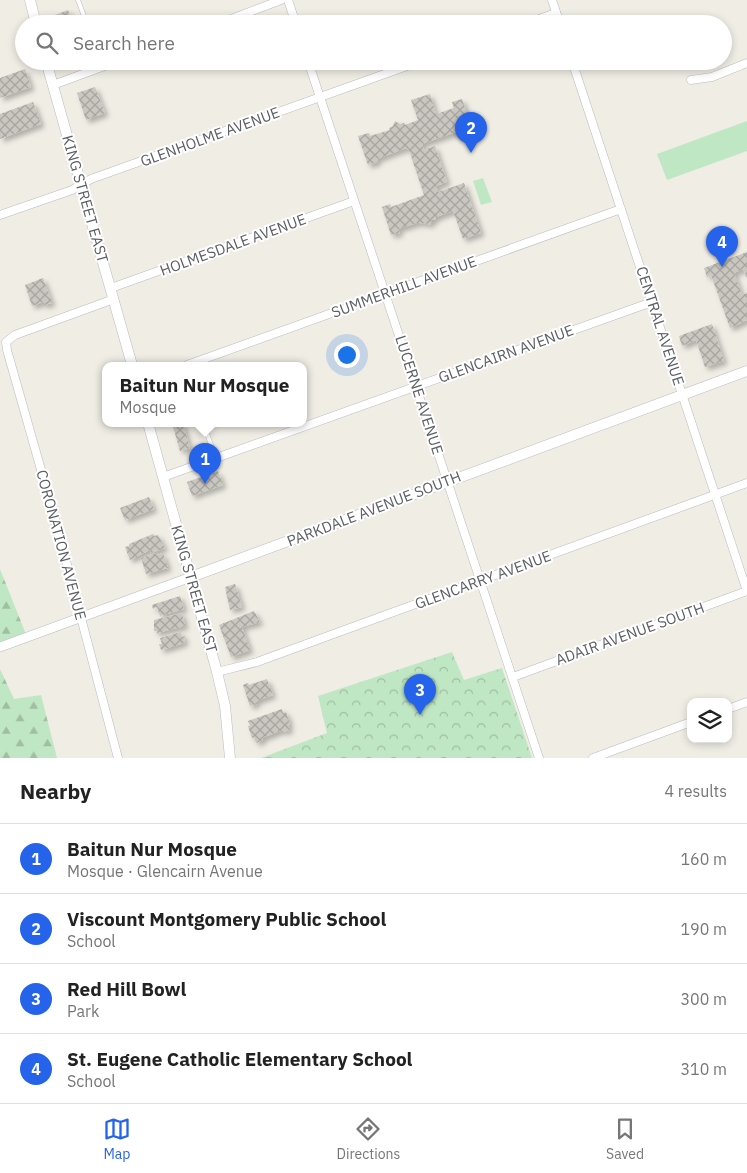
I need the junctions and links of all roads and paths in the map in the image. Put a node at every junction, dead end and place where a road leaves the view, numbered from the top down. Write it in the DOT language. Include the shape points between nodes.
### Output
graph roads {
  1 [pos="30,0"];
  2 [pos="78,0"];
  3 [pos="281,0"];
  4 [pos="288,0"];
  5 [pos="552,0"];
  6 [pos="556,12"];
  7 [pos="34,15"];
  8 [pos="83,15"];
  9 [pos="242,15"];
  10 [pos="293,15"];
  11 [pos="548,15"];
  12 [pos="557,15"];
  13 [pos="747,63"];
  14 [pos="732,69"];
  15 [pos="49,70"];
  16 [pos="88,70"];
  17 [pos="311,70"];
  18 [pos="396,70"];
  19 [pos="575,70"];
  20 [pos="730,70"];
  21 [pos="691,80"];
  22 [pos="53,85"];
  23 [pos="320,98"];
  24 [pos="82,184"];
  25 [pos="354,201"];
  26 [pos="621,209"];
  27 [pos="0,215"];
  28 [pos="112,294"];
  29 [pos="386,294"];
  30 [pos="652,302"];
  31 [pos="15,335"];
  32 [pos="131,362"];
  33 [pos="195,362"];
  34 [pos="747,371"];
  35 [pos="416,386"];
  36 [pos="682,394"];
  37 [pos="307,425"];
  38 [pos="149,427"];
  39 [pos="204,427"];
  40 [pos="302,427"];
  41 [pos="216,458"];
  42 [pos="163,477"];
  43 [pos="447,481"];
  44 [pos="747,483"];
  45 [pos="716,495"];
  46 [pos="191,577"];
  47 [pos="481,581"];
  48 [pos="747,591"];
  49 [pos="80,617"];
  50 [pos="0,647"];
  51 [pos="217,672"];
  52 [pos="513,677"];
  53 [pos="747,702"];
  54 [pos="732,708"];
  55 [pos="687,723"];
  56 [pos="118,758"];
  57 [pos="230,758"];
  58 [pos="539,758"];
  59 [pos="593,758"];
  1 -- 7 [label="main road"];
  2 -- 8 [label="lane"];
  3 -- 9 [label="street"];
  4 -- 10 [label="street"];
  5 -- 6 [label="street"];
  6 -- 11 [label="street"];
  6 -- 12 [label="street"];
  13 -- 14 [label="street"];
  15 -- 22 [label="main road, KING STREET EAST"];
  16 -- 22 [label="street"];
  17 -- 23 [label="street, LUCERNE AVENUE"];
  18 -- 23 [label="street, GLENHOLME AVENUE"];
  19 -- 26 [label="street, CENTRAL AVENUE"];
  20 -- 21 [label="street"];
  22 -- 24 [label="main road, KING STREET EAST"];
  23 -- 24 [label="street, GLENHOLME AVENUE"];
  23 -- 25 [label="street, LUCERNE AVENUE"];
  24 -- 27 [label="street, GLENHOLME AVENUE"];
  24 -- 28 [label="main road, KING STREET EAST"];
  25 -- 28 [label="street, HOLMESDALE AVENUE"];
  25 -- 29 [label="street, LUCERNE AVENUE"];
  26 -- 29 [label="street, SUMMERHILL AVENUE"];
  26 -- 30 [label="street, CENTRAL AVENUE"];
  28 -- 31 [label="street, HOLMESDALE AVENUE"];
  28 -- 32 [label="main road, KING STREET EAST"];
  29 -- 33 [label="street, SUMMERHILL AVENUE"];
  29 -- 35 [label="street, LUCERNE AVENUE"];
  30 -- 35 [label="street, GLENCAIRN AVENUE"];
  30 -- 36 [label="street, CENTRAL AVENUE"];
  31 -- 49 [label="street, CORONATION AVENUE" via="6,342 7,350"];
  34 -- 36 [label="main road, PARKDALE AVENUE SOUTH"];
  35 -- 37 [label="street, GLENCAIRN AVENUE"];
  35 -- 43 [label="street, LUCERNE AVENUE"];
  36 -- 43 [label="main road, PARKDALE AVENUE SOUTH"];
  36 -- 45 [label="street, CENTRAL AVENUE"];
  38 -- 42 [label="main road, KING STREET EAST"];
  39 -- 41 [label="lane"];
  40 -- 41 [label="street, GLENCAIRN AVENUE"];
  41 -- 42 [label="street, GLENCAIRN AVENUE"];
  42 -- 46 [label="main road, KING STREET EAST"];
  43 -- 46 [label="main road, PARKDALE AVENUE SOUTH"];
  43 -- 47 [label="street, LUCERNE AVENUE"];
  44 -- 45 [label="street, GLENCARRY AVENUE"];
  45 -- 47 [label="street, GLENCARRY AVENUE"];
  45 -- 48 [label="street, CENTRAL AVENUE"];
  46 -- 49 [label="street, PARKDALE AVENUE SOUTH"];
  46 -- 51 [label="main road, KING STREET EAST"];
  47 -- 51 [label="street, GLENCARRY AVENUE" via="257,662"];
  47 -- 52 [label="street, LUCERNE AVENUE"];
  48 -- 52 [label="street, ADAIR AVENUE SOUTH"];
  49 -- 50 [label="street, PARKDALE AVENUE SOUTH"];
  49 -- 56 [label="street, CORONATION AVENUE"];
  51 -- 57 [label="main road, KING STREET EAST"];
  52 -- 58 [label="street, LUCERNE AVENUE"];
  53 -- 54 [label="street"];
  55 -- 59 [label="street"];
}
